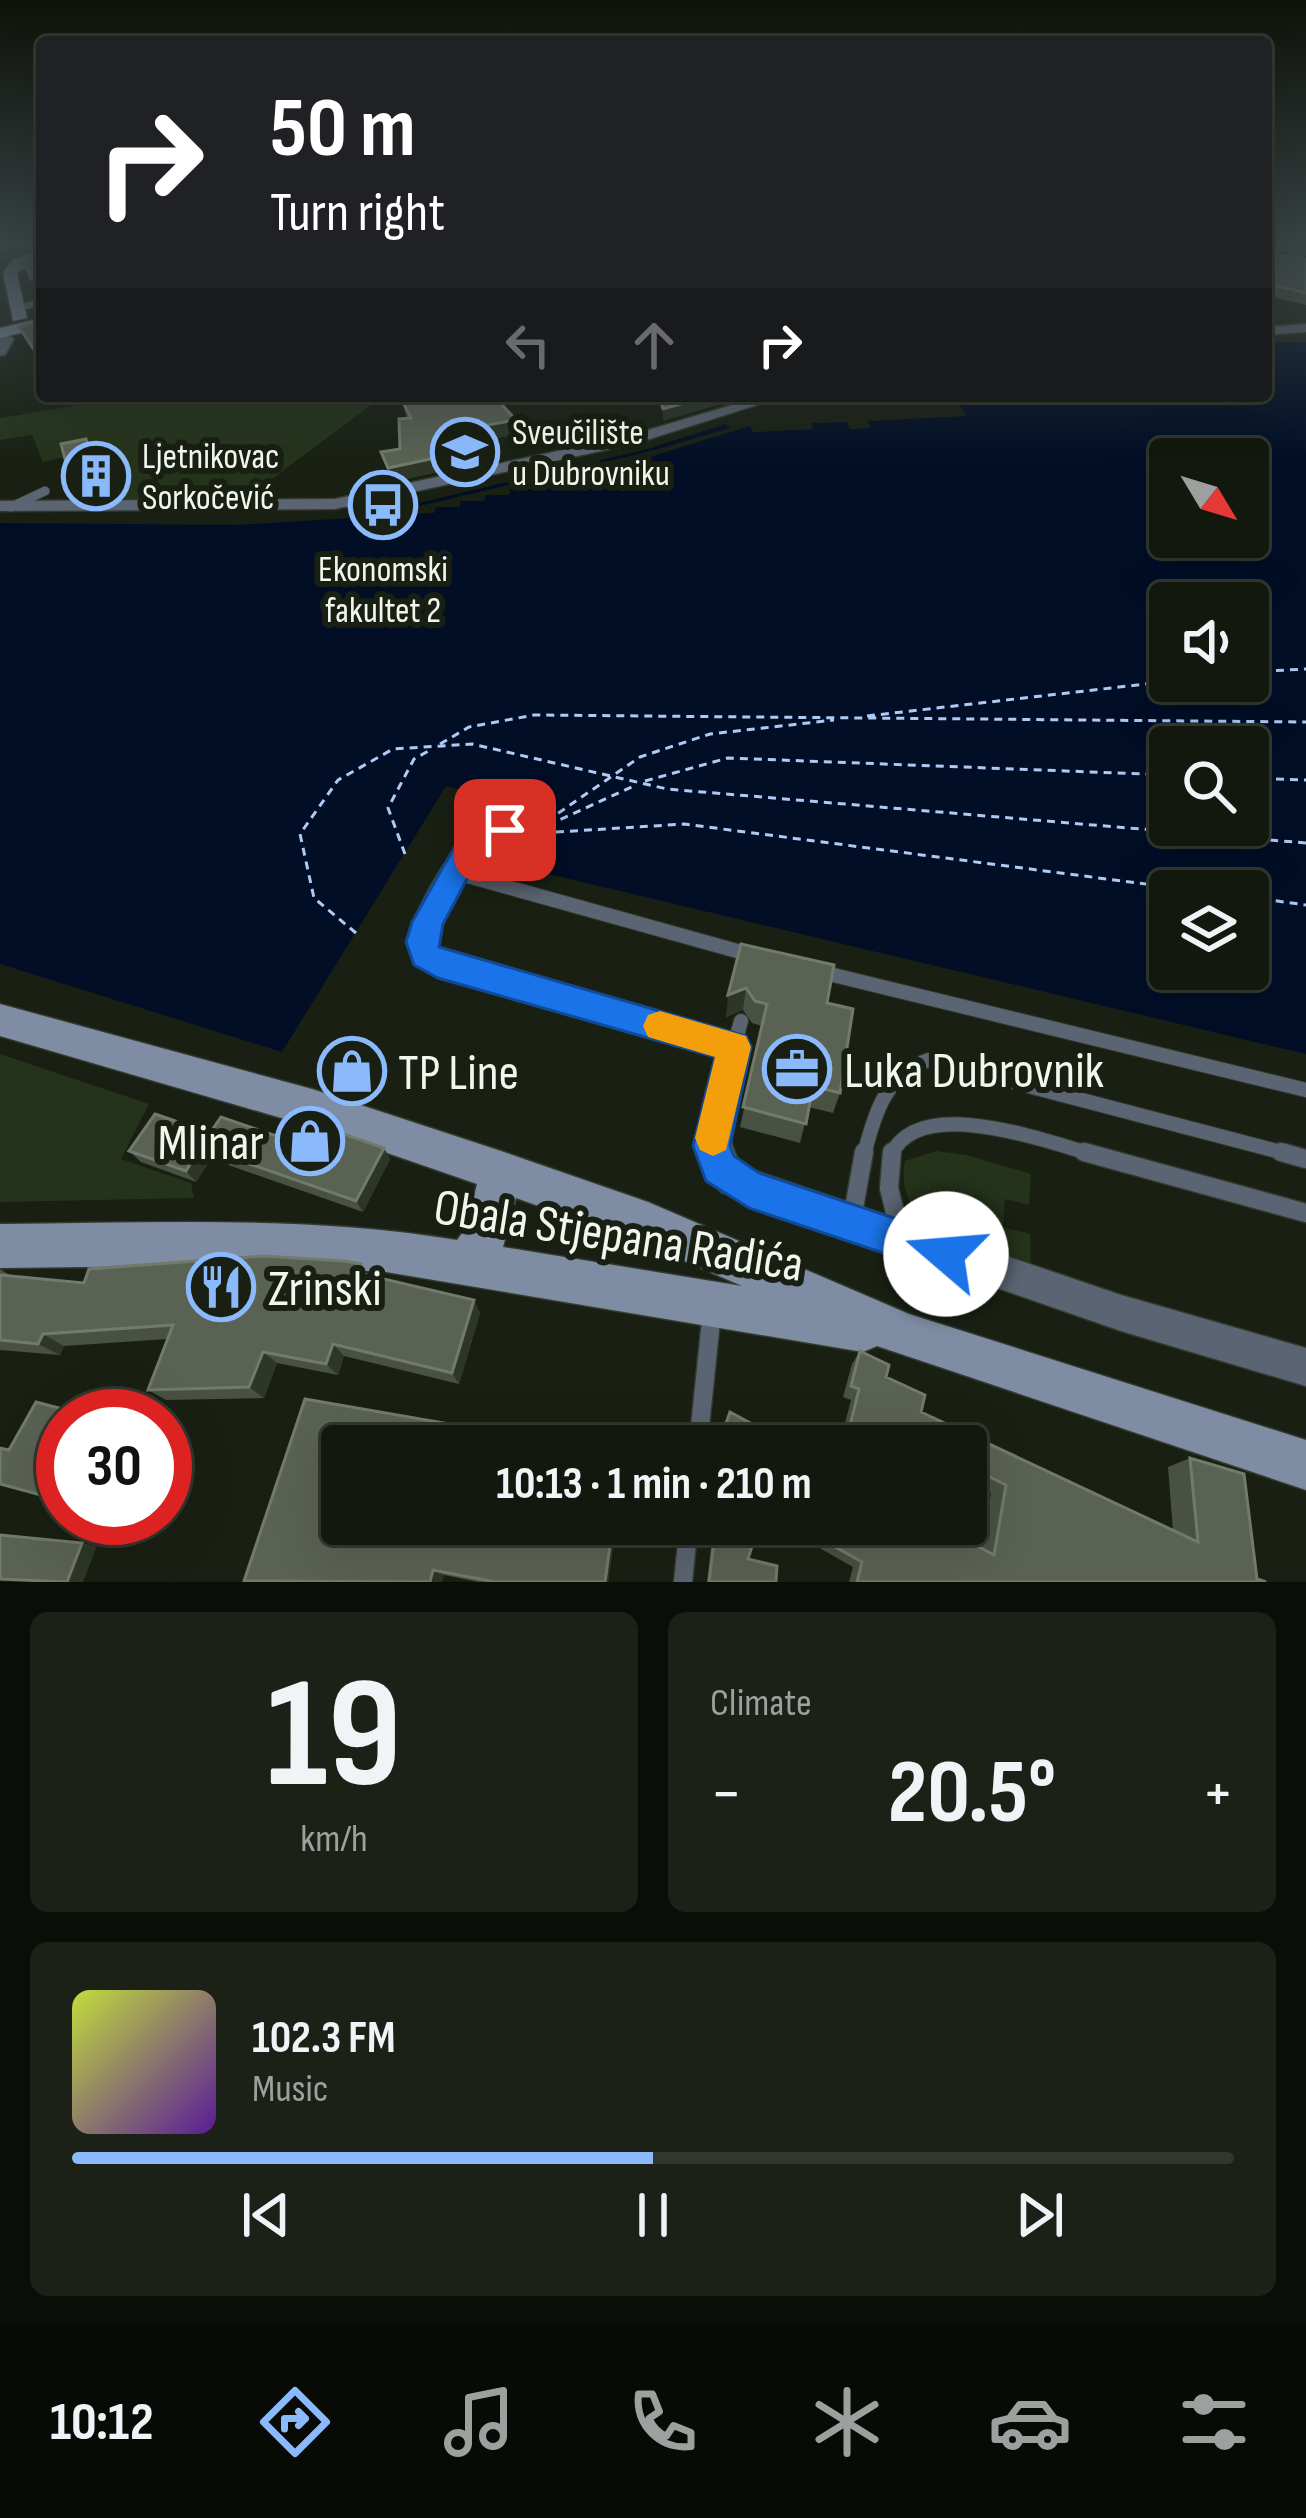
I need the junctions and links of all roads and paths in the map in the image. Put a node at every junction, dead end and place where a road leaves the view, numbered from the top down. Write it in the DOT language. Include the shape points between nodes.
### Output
graph roads {
  1 [pos="36,323"];
  2 [pos="1306,328"];
  3 [pos="0,331"];
  4 [pos="1272,331"];
  5 [pos="0,352"];
  6 [pos="758,402"];
  7 [pos="45,491"];
  8 [pos="5,507"];
  9 [pos="528,834"];
  10 [pos="455,873"];
  11 [pos="778,962"];
  12 [pos="801,967"];
  13 [pos="0,1020"];
  14 [pos="1306,1090"];
  15 [pos="1306,1159"];
  16 [pos="501,1172"];
  17 [pos="1306,1214"];
  18 [pos="851,1223"];
  19 [pos="902,1240"];
  20 [pos="0,1246"];
  21 [pos="465,1264"];
  22 [pos="713,1304"];
  23 [pos="907,1336"];
  24 [pos="1306,1367"];
  25 [pos="700,1425"];
  26 [pos="1306,1466"];
  27 [pos="687,1545"];
  28 [pos="683,1582"];
  1 -- 3 [label="main road"];
  2 -- 4 [label="street"];
  3 -- 5 [label="street" via="7,338"];
  6 -- 8 [label="street" via="631,440 335,504"];
  7 -- 8 [label="lane"];
  9 -- 10 [label="street" via="490,832"];
  10 -- 11 [label="lane" via="753,963"];
  10 -- 18 [label="street" via="422,942 425,955 737,1034 712,1146 719,1168 749,1189"];
  12 -- 14 [label="lane"];
  13 -- 16 [label="main road, Obala Stjepana Radića" via="312,1108"];
  15 -- 18 [label="lane" via="913,1060 899,1069 873,1123"];
  16 -- 21 [label="main road" via="485,1239"];
  16 -- 23 [label="main road, Obala Stjepana Radića" via="648,1223"];
  17 -- 19 [label="lane" via="1032,1138 935,1125 897,1143 891,1159 891,1205"];
  18 -- 19 [label="street"];
  19 -- 24 [label="street"];
  20 -- 21 [label="main road, Obala Stjepana Radića" via="259,1243"];
  21 -- 22 [label="main road, Obala Stjepana Radića"];
  22 -- 23 [label="main road, Obala Stjepana Radića"];
  22 -- 25 [label="lane"];
  23 -- 26 [label="main road"];
  27 -- 28 [label="lane"];
}
